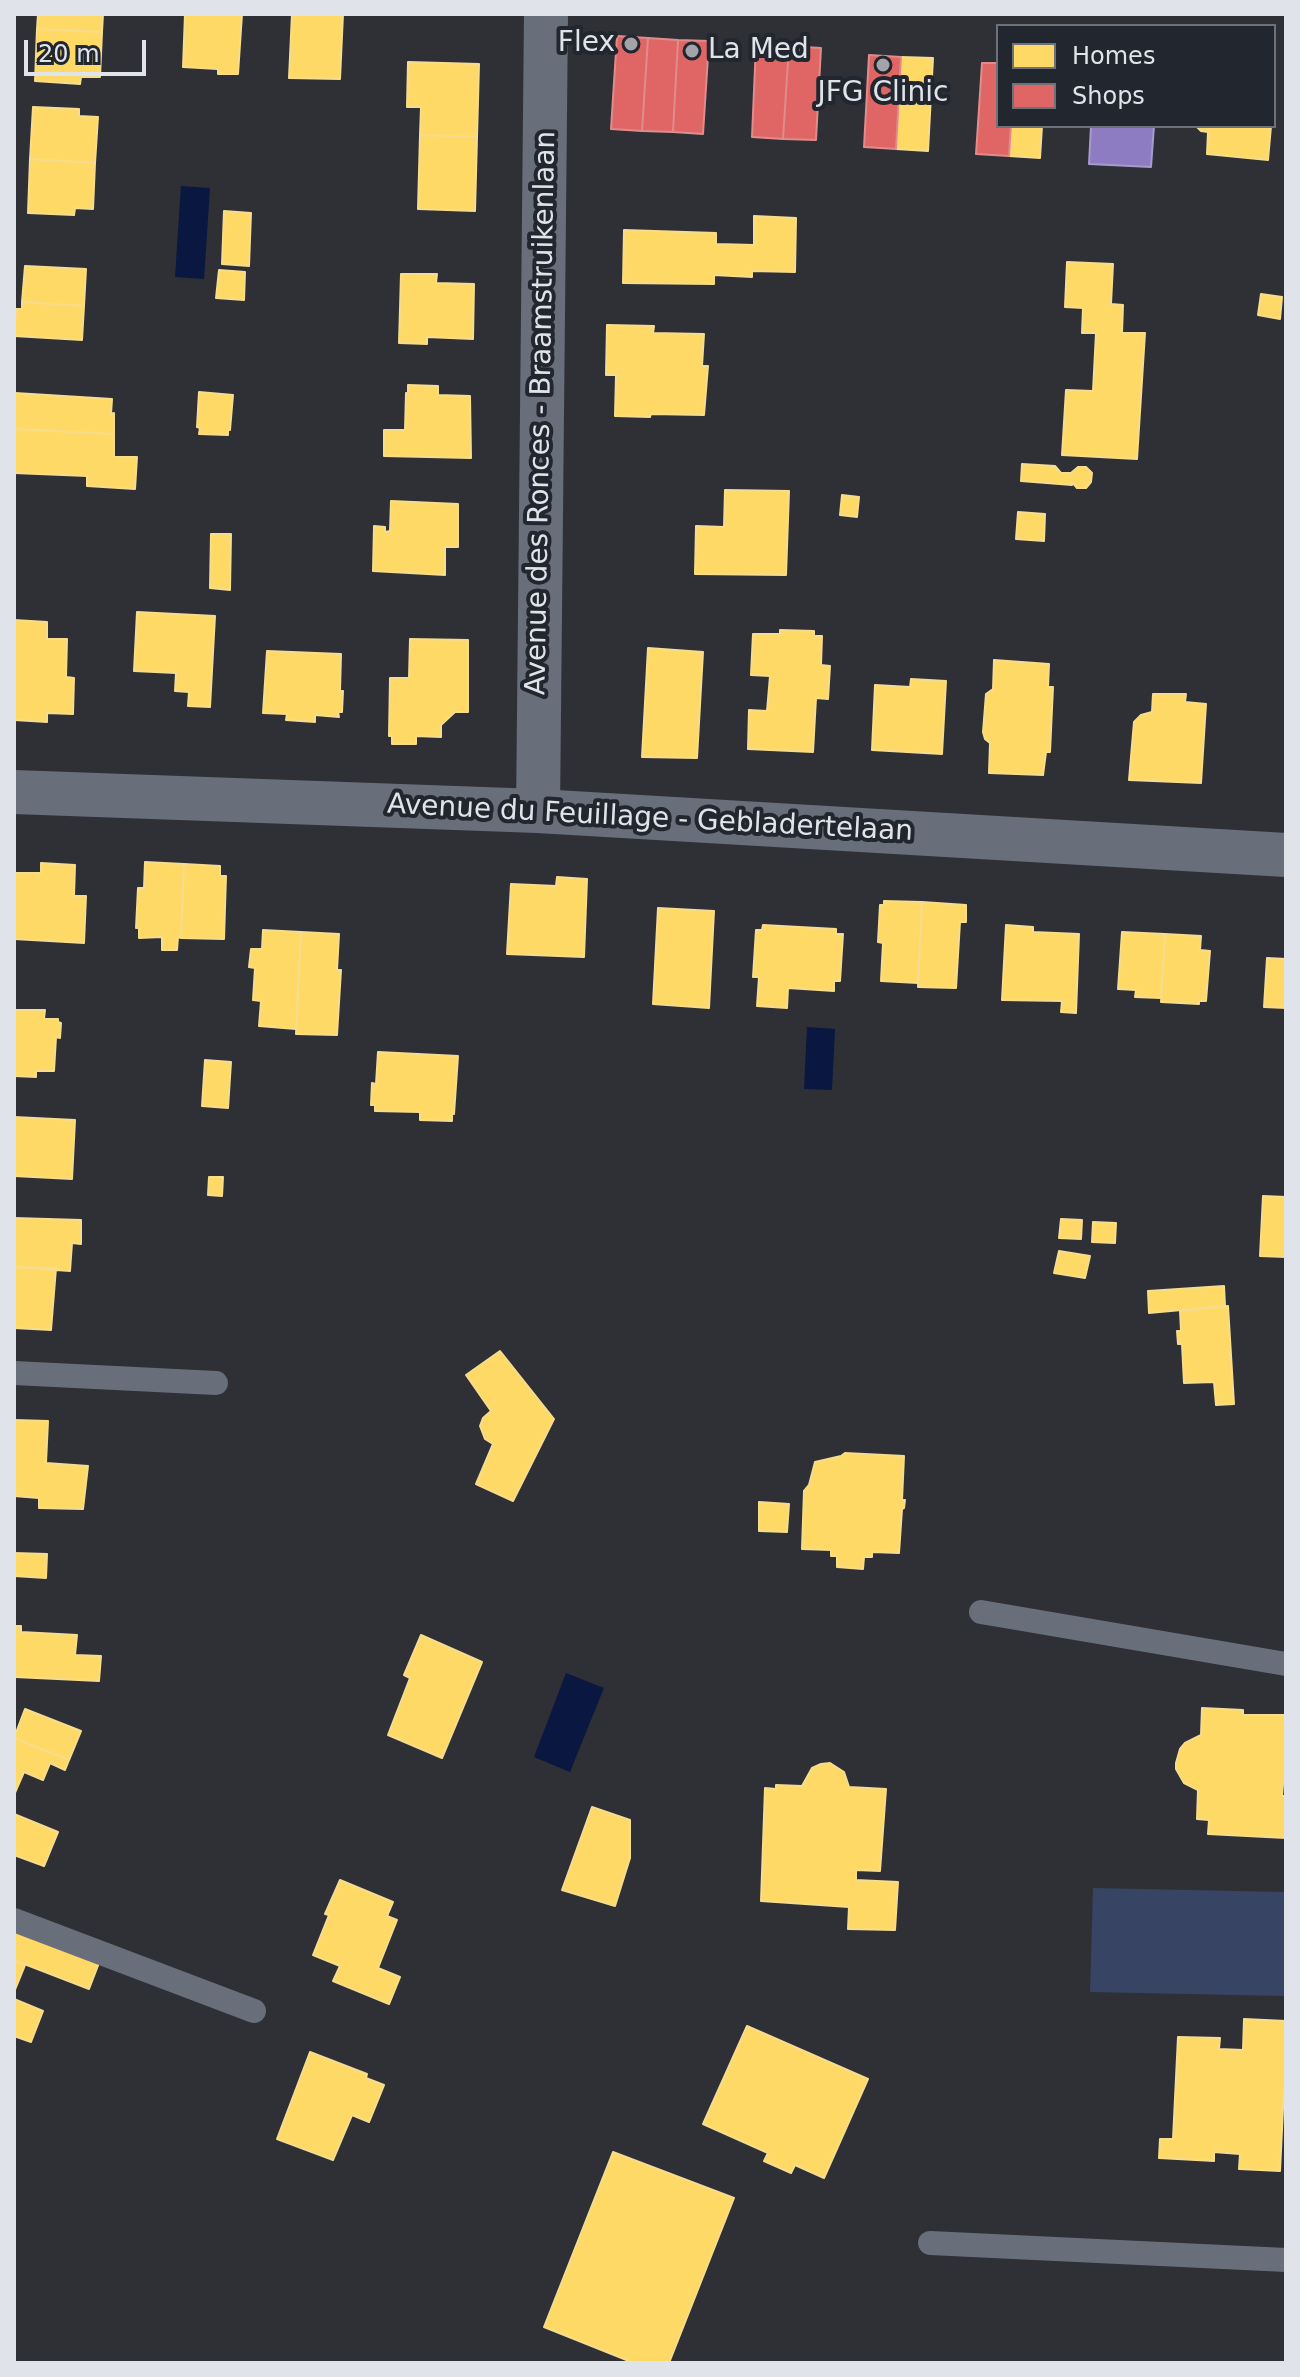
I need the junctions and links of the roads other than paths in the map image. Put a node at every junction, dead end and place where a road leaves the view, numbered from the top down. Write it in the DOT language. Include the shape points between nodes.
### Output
graph roads {
  1 [pos="546,14"];
  2 [pos="14,792"];
  3 [pos="538,811"];
  4 [pos="1286,855"];
  5 [pos="14,1373"];
  6 [pos="216,1383"];
  7 [pos="981,1612"];
  8 [pos="1286,1664"];
  9 [pos="14,1920"];
  10 [pos="254,2011"];
  11 [pos="930,2243"];
  12 [pos="1286,2260"];
  1 -- 3 [label="street, Avenue des Ronces - Braamstruikenlaan"];
  2 -- 3 [label="street, Avenue du Feuillage - Gebladertelaan"];
  3 -- 4 [label="street, Avenue du Feuillage - Gebladertelaan"];
  5 -- 6 [label="lane"];
  7 -- 8 [label="lane"];
  9 -- 10 [label="lane"];
  11 -- 12 [label="lane"];
}
